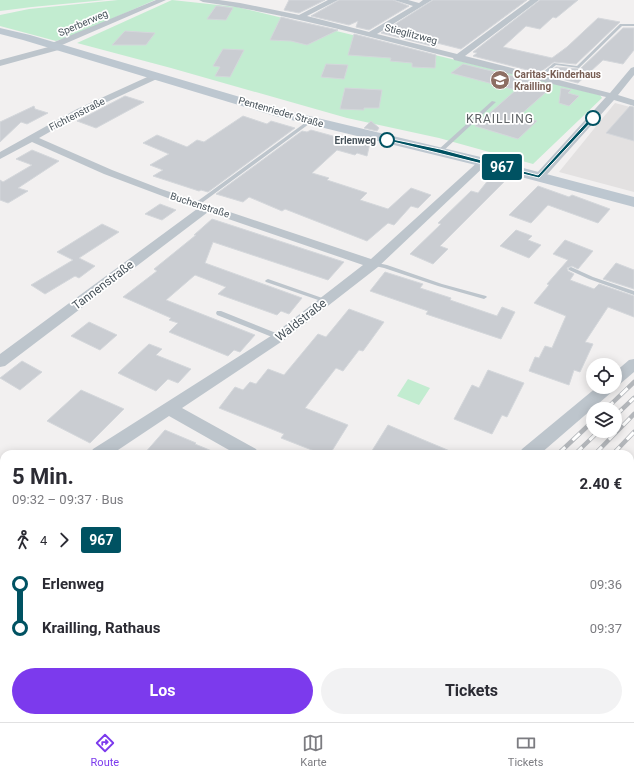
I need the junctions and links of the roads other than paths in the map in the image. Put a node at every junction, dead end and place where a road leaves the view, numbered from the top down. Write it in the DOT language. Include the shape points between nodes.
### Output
graph roads {
  1 [pos="162,0"];
  2 [pos="203,0"];
  3 [pos="251,0"];
  4 [pos="334,0"];
  5 [pos="398,0"];
  6 [pos="428,0"];
  7 [pos="535,0"];
  8 [pos="240,5"];
  9 [pos="420,5"];
  10 [pos="300,17"];
  11 [pos="634,25"];
  12 [pos="0,31"];
  13 [pos="370,35"];
  14 [pos="57,46"];
  15 [pos="457,58"];
  16 [pos="13,60"];
  17 [pos="0,62"];
  18 [pos="0,67"];
  19 [pos="634,70"];
  20 [pos="156,76"];
  21 [pos="538,78"];
  22 [pos="612,96"];
  23 [pos="494,102"];
  24 [pos="634,103"];
  25 [pos="311,121"];
  26 [pos="31,138"];
  27 [pos="440,151"];
  28 [pos="0,156"];
  29 [pos="484,162"];
  30 [pos="539,177"];
  31 [pos="634,202"];
  32 [pos="202,206"];
  33 [pos="373,264"];
  34 [pos="571,269"];
  35 [pos="268,281"];
  36 [pos="634,293"];
  37 [pos="484,297"];
  38 [pos="326,301"];
  39 [pos="219,313"];
  40 [pos="279,337"];
  41 [pos="0,362"];
  42 [pos="634,364"];
  43 [pos="622,374"];
  44 [pos="599,394"];
  45 [pos="170,409"];
  46 [pos="105,450"];
  47 [pos="243,450"];
  48 [pos="533,450"];
  1 -- 14 [label="street, Sperberweg"];
  2 -- 8 [label="street, Stieglitzweg"];
  3 -- 8 [label="street"];
  4 -- 10 [label="street"];
  5 -- 9 [label="street"];
  6 -- 9 [label="street"];
  7 -- 15 [label="street"];
  8 -- 10 [label="street, Stieglitzweg"];
  9 -- 13 [label="street"];
  10 -- 13 [label="street, Stieglitzweg"];
  11 -- 21 [label="lane" via="621,25 578,67 555,64"];
  12 -- 14 [label="street, Pentenrieder Straße"];
  13 -- 15 [label="street, Stieglitzweg"];
  14 -- 16 [label="street, Sperberweg"];
  14 -- 20 [label="street, Pentenrieder Straße"];
  15 -- 21 [label="street, Stieglitzweg"];
  16 -- 17 [label="street"];
  16 -- 18 [label="street"];
  19 -- 22 [label="street"];
  20 -- 25 [label="street, Pentenrieder Straße"];
  20 -- 26 [label="street, Fichtenstraße" via="80,111"];
  21 -- 22 [label="street, Stieglitzweg"];
  22 -- 24 [label="street, Stieglitzweg"];
  22 -- 30 [label="street"];
  23 -- 27 [label="lane"];
  25 -- 27 [label="street, Pentenrieder Straße"];
  25 -- 32 [label="lane"];
  26 -- 28 [label="street, Fichtenstraße"];
  26 -- 32 [label="street, Buchenstraße" via="115,175"];
  27 -- 29 [label="street, Pentenrieder Straße"];
  29 -- 30 [label="street, Pentenrieder Straße"];
  29 -- 33 [label="street, Waldstraße"];
  30 -- 31 [label="street, Pentenrieder Straße"];
  32 -- 33 [label="street, Buchenstraße"];
  32 -- 41 [label="street, Tannenstraße"];
  33 -- 37 [label="lane"];
  33 -- 38 [label="street, Waldstraße"];
  34 -- 36 [label="lane"];
  35 -- 38 [label="lane"];
  38 -- 40 [label="street, Waldstraße"];
  39 -- 40 [label="lane"];
  40 -- 45 [label="street, Waldstraße"];
  42 -- 43 [label="street"];
  44 -- 48 [label="street"];
  45 -- 46 [label="street, Waldstraße"];
  45 -- 47 [label="street"];
}
